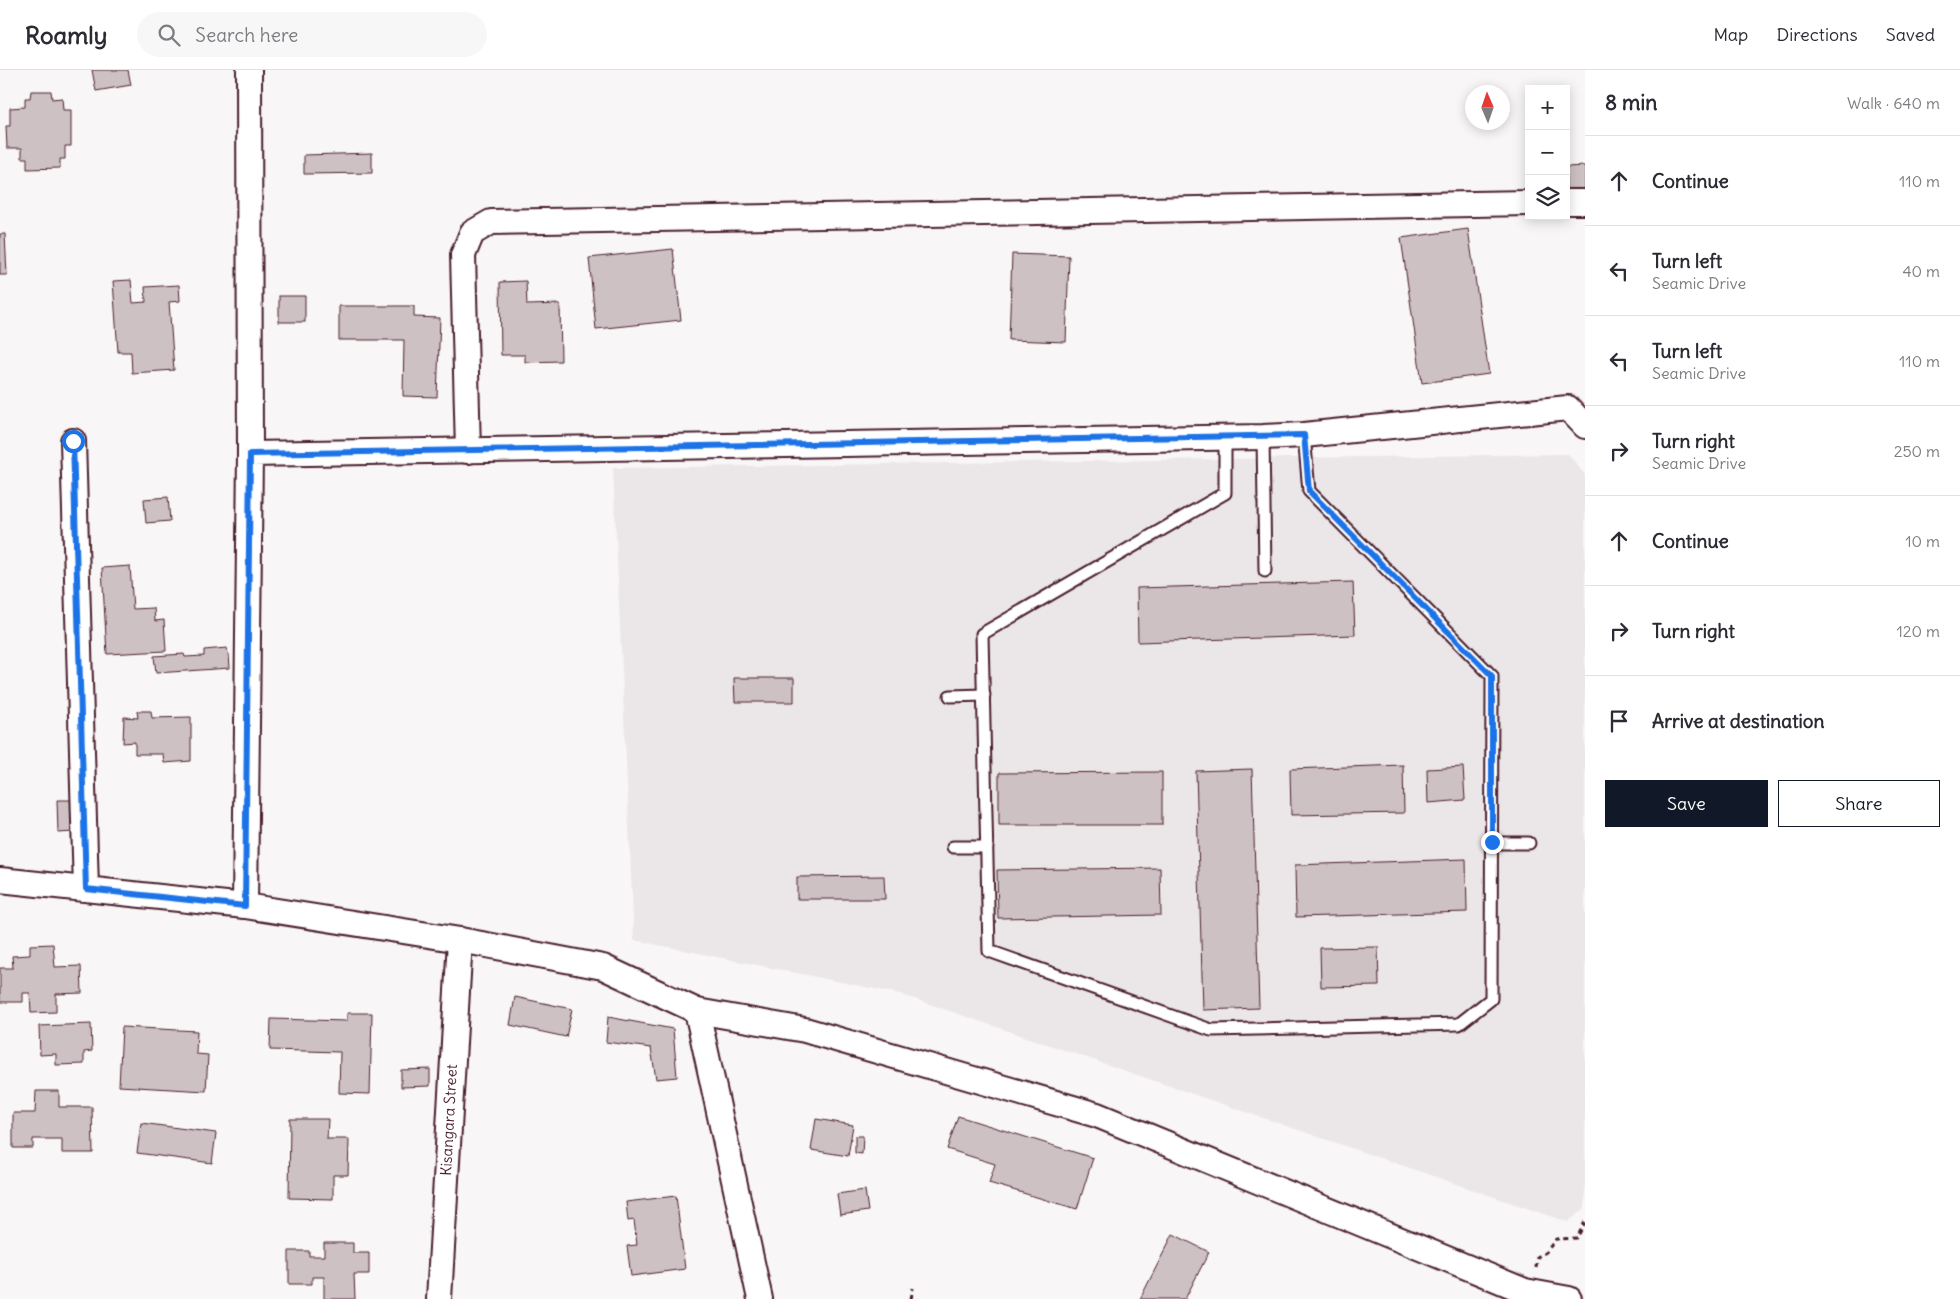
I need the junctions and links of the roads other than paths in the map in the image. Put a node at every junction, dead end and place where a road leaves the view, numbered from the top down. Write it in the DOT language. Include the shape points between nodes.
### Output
graph roads {
  1 [pos="249,70"];
  2 [pos="1570,202"];
  3 [pos="1585,202"];
  4 [pos="1525,203"];
  5 [pos="1576,407"];
  6 [pos="1585,426"];
  7 [pos="1304,435"];
  8 [pos="1225,437"];
  9 [pos="1263,437"];
  10 [pos="73,441"];
  11 [pos="468,451"];
  12 [pos="250,454"];
  13 [pos="1265,572"];
  14 [pos="984,695"];
  15 [pos="950,696"];
  16 [pos="1492,842"];
  17 [pos="1530,843"];
  18 [pos="953,847"];
  19 [pos="987,847"];
  20 [pos="0,880"];
  21 [pos="86,889"];
  22 [pos="245,906"];
  23 [pos="460,940"];
  24 [pos="697,1011"];
  25 [pos="439,1299"];
  26 [pos="760,1299"];
  27 [pos="1569,1299"];
  1 -- 12 [label="street"];
  2 -- 3 [label="street"];
  4 -- 11 [label="street" via="491,222 472,233 463,255"];
  5 -- 6 [label="street"];
  5 -- 7 [label="street"];
  7 -- 9 [label="street"];
  7 -- 16 [label="lane" via="1309,491 1492,676"];
  8 -- 9 [label="street"];
  8 -- 11 [label="street"];
  8 -- 14 [label="lane" via="1225,493 982,634"];
  9 -- 13 [label="lane"];
  10 -- 21 [label="street"];
  11 -- 12 [label="street"];
  12 -- 22 [label="street"];
  14 -- 15 [label="lane"];
  14 -- 19 [label="lane"];
  16 -- 17 [label="lane"];
  16 -- 19 [label="lane" via="1492,999 1459,1024 1211,1030 989,951"];
  18 -- 19 [label="lane"];
  20 -- 21 [label="street"];
  21 -- 22 [label="street"];
  22 -- 23 [label="street"];
  23 -- 24 [label="street" via="603,967"];
  23 -- 25 [label="street, Kisangara Street"];
  24 -- 26 [label="street"];
  24 -- 27 [label="street" via="805,1030 1098,1115 1525,1291"];
}
